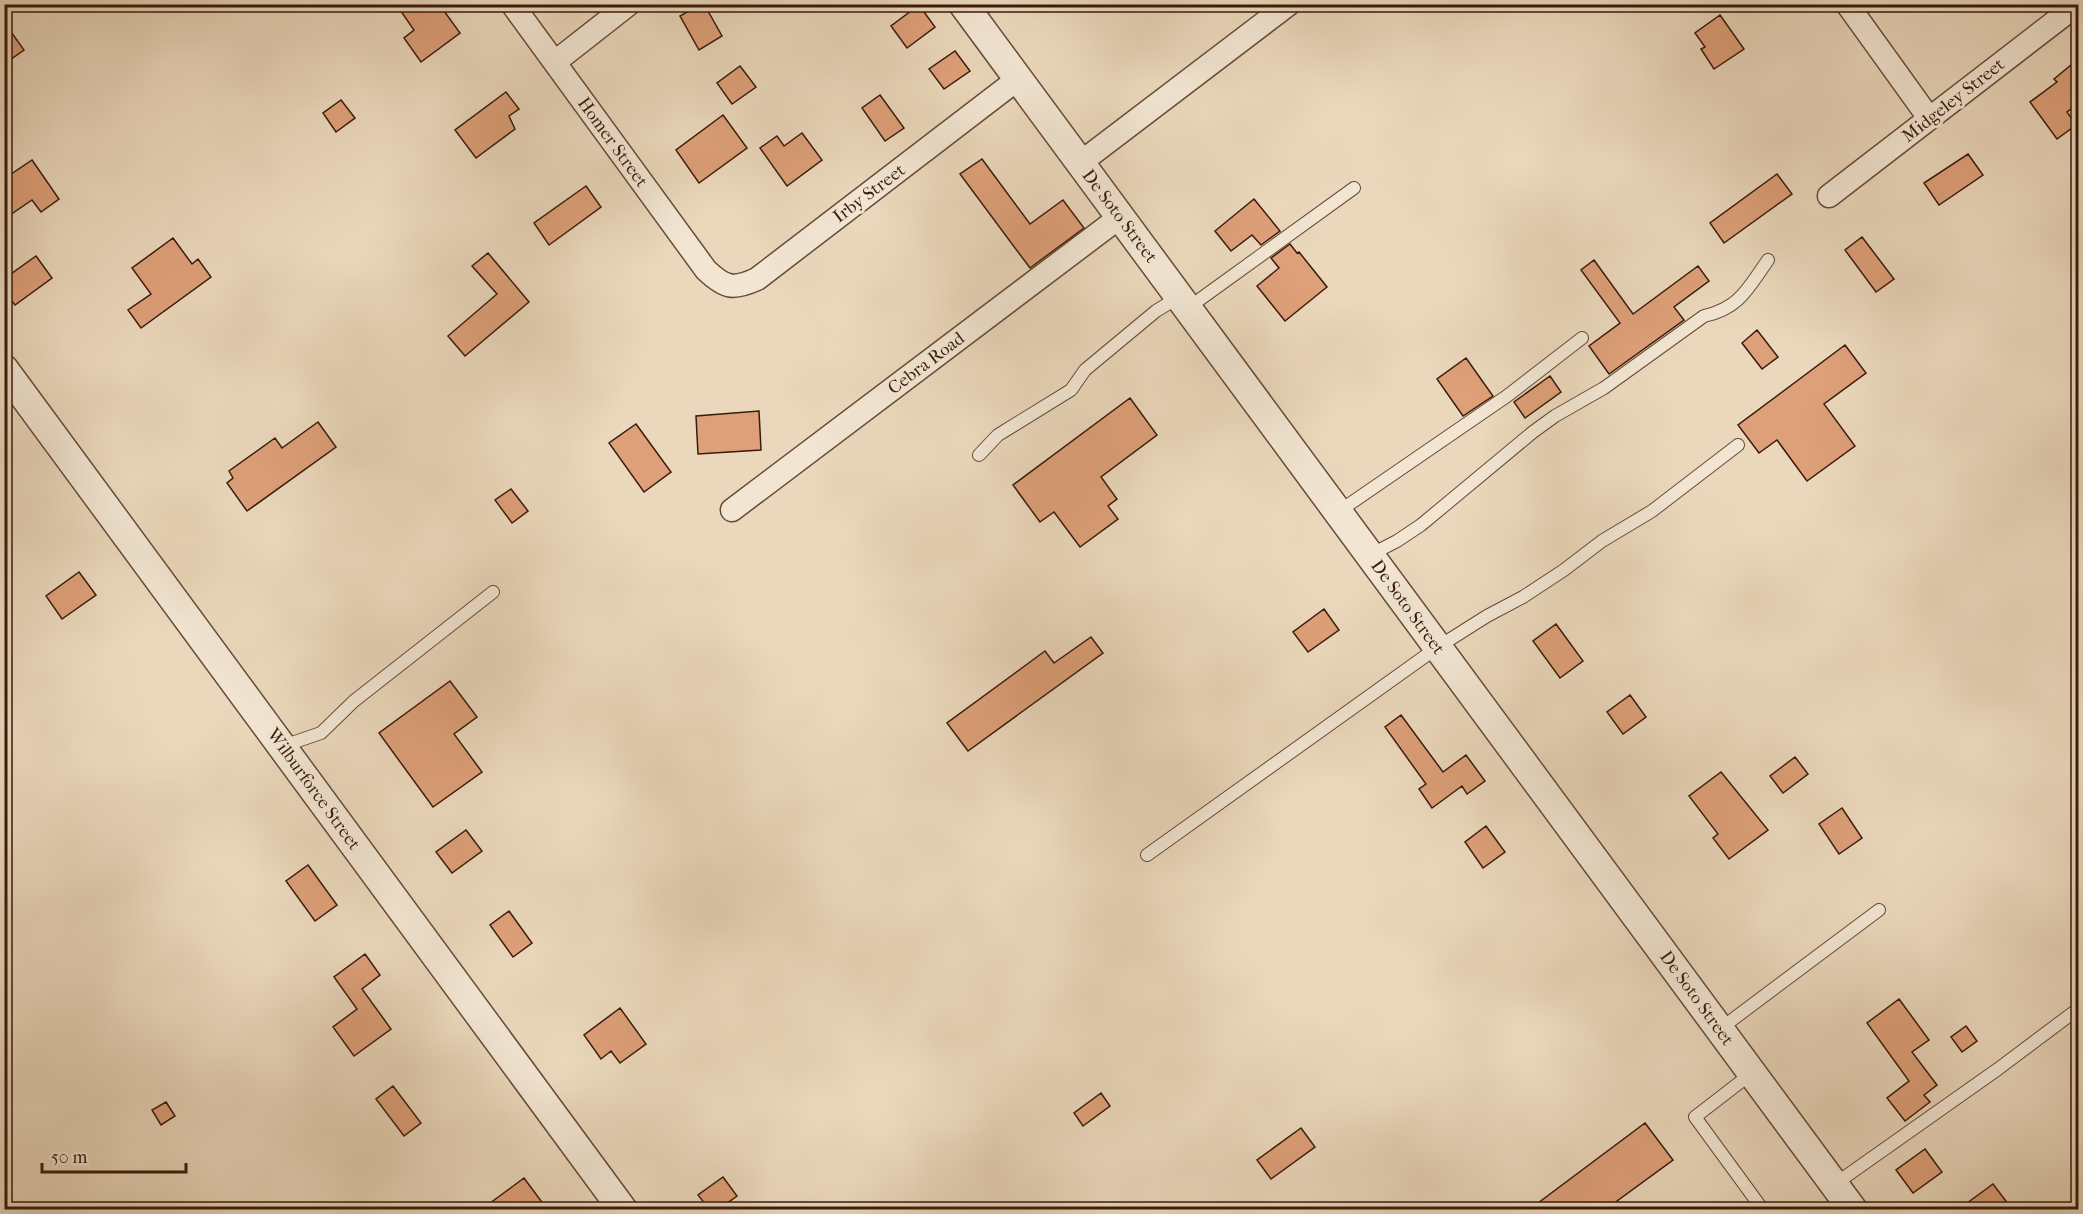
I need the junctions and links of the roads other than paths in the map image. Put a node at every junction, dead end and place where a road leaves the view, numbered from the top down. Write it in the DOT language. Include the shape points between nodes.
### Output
graph roads {
  1 [pos="512,4"];
  2 [pos="629,4"];
  3 [pos="963,4"];
  4 [pos="1289,4"];
  5 [pos="1847,4"];
  6 [pos="2078,4"];
  7 [pos="555,63"];
  8 [pos="1018,79"];
  9 [pos="1929,118"];
  10 [pos="1080,163"];
  11 [pos="1354,188"];
  12 [pos="1829,196"];
  13 [pos="1120,217"];
  14 [pos="1768,260"];
  15 [pos="714,278"];
  16 [pos="1184,302"];
  17 [pos="1582,338"];
  18 [pos="4,369"];
  19 [pos="1738,445"];
  20 [pos="979,455"];
  21 [pos="732,510"];
  22 [pos="1338,512"];
  23 [pos="1370,555"];
  24 [pos="493,592"];
  25 [pos="1438,647"];
  26 [pos="283,746"];
  27 [pos="1147,855"];
  28 [pos="1879,910"];
  29 [pos="2079,1009"];
  30 [pos="1720,1029"];
  31 [pos="1752,1073"];
  32 [pos="1835,1184"];
  33 [pos="623,1209"];
  34 [pos="1763,1209"];
  35 [pos="1853,1209"];
  1 -- 7 [label="street, Homer Street"];
  2 -- 7 [label="street"];
  3 -- 8 [label="street, De Soto Street"];
  4 -- 10 [label="street"];
  5 -- 9 [label="street"];
  6 -- 9 [label="street, Midgeley Street"];
  7 -- 15 [label="street, Homer Street"];
  8 -- 10 [label="street, De Soto Street"];
  8 -- 15 [label="street, Irby Street" via="757,279 729,287"];
  9 -- 12 [label="street, Midgeley Street"];
  10 -- 13 [label="street, De Soto Street"];
  11 -- 16 [label="lane"];
  13 -- 16 [label="street, De Soto Street"];
  13 -- 21 [label="street, Cebra Road"];
  14 -- 23 [label="lane" via="1741,299 1704,316 1604,388 1555,416 1421,525"];
  16 -- 20 [label="lane" via="1156,311 1085,370 1071,390 998,435"];
  16 -- 22 [label="street, De Soto Street"];
  17 -- 22 [label="lane" via="1507,396"];
  18 -- 26 [label="street, Wilburforce Street"];
  19 -- 25 [label="lane" via="1652,511 1523,597"];
  22 -- 23 [label="street, De Soto Street"];
  23 -- 25 [label="street, De Soto Street"];
  24 -- 26 [label="lane" via="354,701 321,734"];
  25 -- 27 [label="lane"];
  25 -- 30 [label="street, De Soto Street"];
  26 -- 33 [label="street, Wilburforce Street"];
  28 -- 30 [label="lane"];
  29 -- 32 [label="lane"];
  30 -- 31 [label="street, De Soto Street"];
  31 -- 32 [label="street, De Soto Street"];
  31 -- 34 [label="lane" via="1695,1118"];
  32 -- 35 [label="street, De Soto Street"];
}
